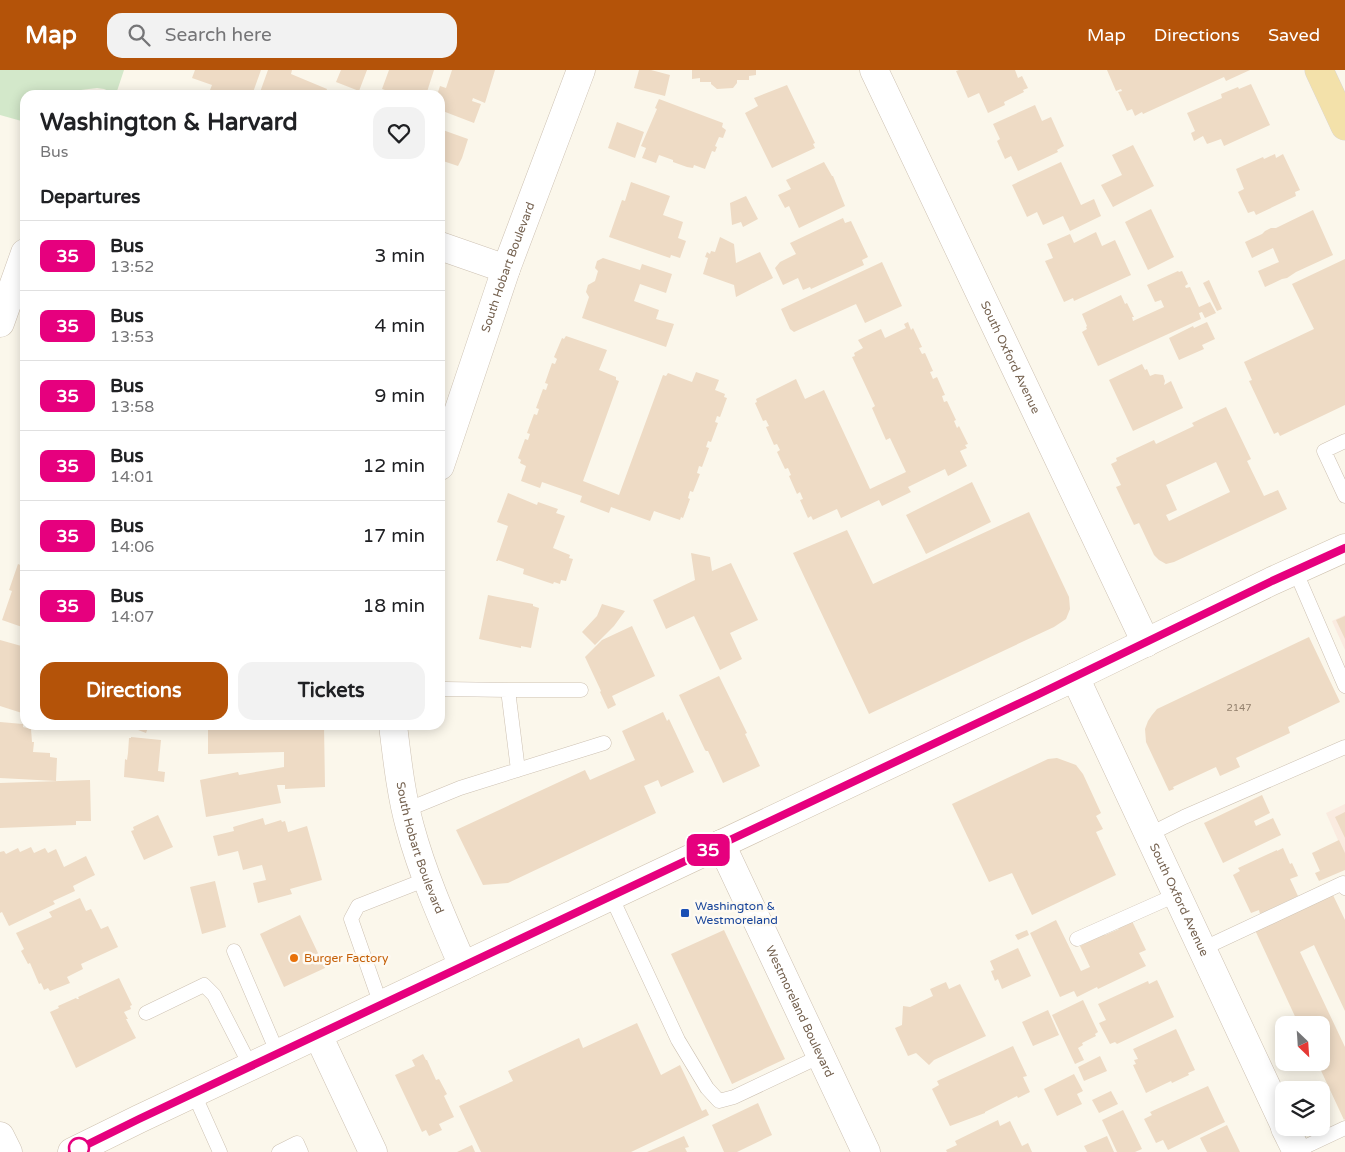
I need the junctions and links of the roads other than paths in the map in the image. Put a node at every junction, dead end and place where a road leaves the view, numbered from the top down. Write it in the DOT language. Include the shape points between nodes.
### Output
graph roads {
  1 [pos="581,70"];
  2 [pos="874,70"];
  3 [pos="1319,70"];
  4 [pos="1344,122"];
  5 [pos="445,248"];
  6 [pos="20,267"];
  7 [pos="506,269"];
  8 [pos="0,323"];
  9 [pos="1345,441"];
  10 [pos="445,451"];
  11 [pos="1345,496"];
  12 [pos="1345,548"];
  13 [pos="1296,570"];
  14 [pos="1146,643"];
  15 [pos="1074,677"];
  16 [pos="1345,686"];
  17 [pos="445,688"];
  18 [pos="508,690"];
  19 [pos="581,690"];
  20 [pos="394,730"];
  21 [pos="604,743"];
  22 [pos="1345,747"];
  23 [pos="518,770"];
  24 [pos="406,810"];
  25 [pos="1148,834"];
  26 [pos="721,844"];
  27 [pos="427,879"];
  28 [pos="1345,888"];
  29 [pos="1176,895"];
  30 [pos="611,896"];
  31 [pos="1077,939"];
  32 [pos="1202,949"];
  33 [pos="234,951"];
  34 [pos="463,966"];
  35 [pos="381,1005"];
  36 [pos="146,1013"];
  37 [pos="318,1035"];
  38 [pos="278,1054"];
  39 [pos="820,1056"];
  40 [pos="250,1066"];
  41 [pos="194,1094"];
  42 [pos="1345,1128"];
  43 [pos="0,1136"];
  44 [pos="1291,1139"];
  45 [pos="8,1152"];
  46 [pos="72,1152"];
  47 [pos="220,1152"];
  48 [pos="279,1152"];
  49 [pos="301,1152"];
  50 [pos="373,1152"];
  51 [pos="866,1152"];
  1 -- 7 [label="street, South Hobart Boulevard"];
  2 -- 14 [label="street, South Oxford Avenue"];
  3 -- 4 [label="main road"];
  5 -- 7 [label="street"];
  6 -- 8 [label="street"];
  7 -- 10 [label="street, South Hobart Boulevard"];
  9 -- 11 [label="lane" via="1324,451"];
  12 -- 13 [label="street"];
  13 -- 14 [label="street"];
  13 -- 16 [label="lane"];
  14 -- 15 [label="street"];
  15 -- 25 [label="street, South Oxford Avenue"];
  15 -- 26 [label="street"];
  17 -- 18 [label="lane"];
  18 -- 19 [label="lane"];
  18 -- 23 [label="lane"];
  20 -- 24 [label="street, South Hobart Boulevard"];
  21 -- 23 [label="lane"];
  22 -- 25 [label="lane"];
  23 -- 24 [label="lane" via="460,788"];
  24 -- 27 [label="street, South Hobart Boulevard"];
  25 -- 29 [label="street, South Oxford Avenue"];
  26 -- 30 [label="street"];
  26 -- 39 [label="street, Westmoreland Boulevard"];
  27 -- 34 [label="street, South Hobart Boulevard"];
  27 -- 35 [label="lane" via="358,906 351,919"];
  28 -- 32 [label="lane" via="1343,883"];
  29 -- 31 [label="lane"];
  29 -- 32 [label="street, South Oxford Avenue"];
  30 -- 34 [label="street"];
  30 -- 39 [label="lane" via="678,1040 706,1088 719,1100"];
  32 -- 44 [label="street, South Oxford Avenue"];
  33 -- 38 [label="lane"];
  34 -- 35 [label="street"];
  35 -- 37 [label="street"];
  36 -- 40 [label="lane" via="204,985 214,995"];
  37 -- 38 [label="street"];
  37 -- 50 [label="street"];
  38 -- 40 [label="street"];
  39 -- 51 [label="street, Westmoreland Boulevard"];
  40 -- 41 [label="street"];
  41 -- 46 [label="street"];
  41 -- 47 [label="lane"];
  42 -- 44 [label="lane"];
  43 -- 45 [label="street"];
  48 -- 49 [label="lane" via="297,1143"];
}
